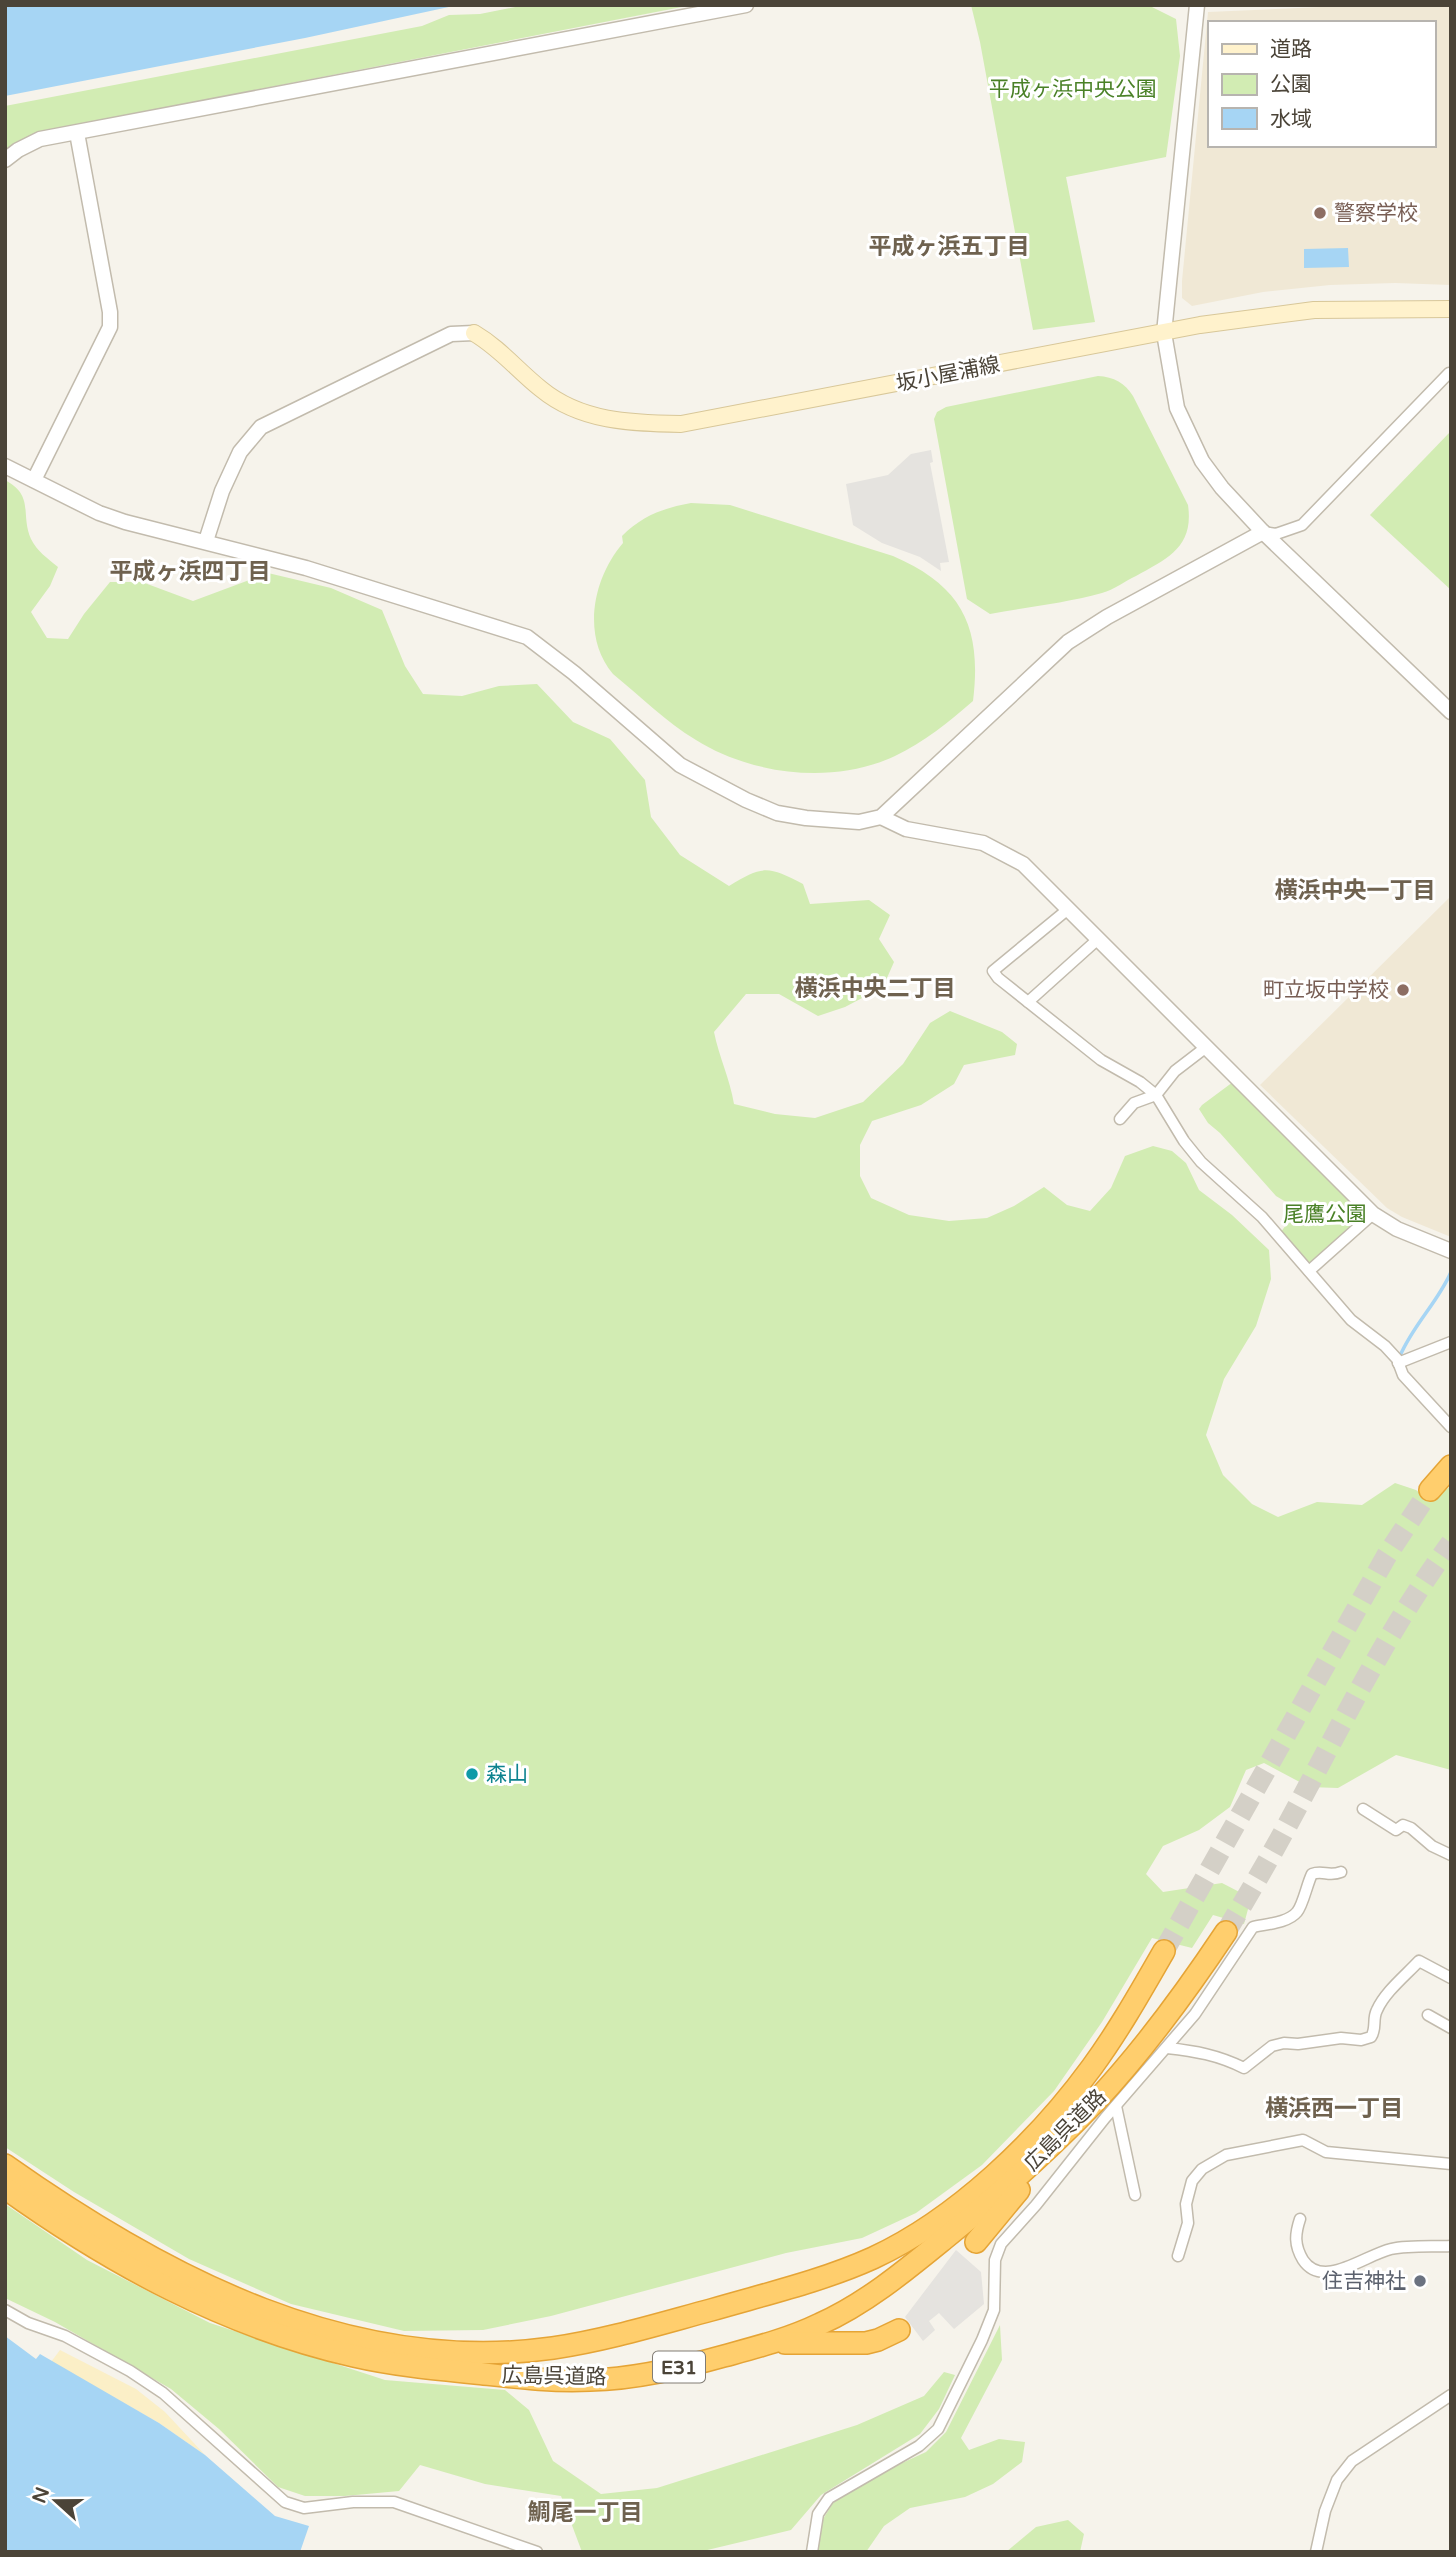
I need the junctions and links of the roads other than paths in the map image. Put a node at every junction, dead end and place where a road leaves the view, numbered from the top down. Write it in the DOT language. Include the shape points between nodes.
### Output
graph roads {
  1 [pos="746,5"];
  2 [pos="1197,5"];
  3 [pos="77,133"];
  4 [pos="5,160"];
  5 [pos="1451,309"];
  6 [pos="474,332"];
  7 [pos="1164,334"];
  8 [pos="1449,373"];
  9 [pos="5,466"];
  10 [pos="34,480"];
  11 [pos="1263,532"];
  12 [pos="206,541"];
  13 [pos="1451,712"];
  14 [pos="881,817"];
  15 [pos="1067,910"];
  16 [pos="1097,940"];
  17 [pos="1028,1002"];
  18 [pos="1205,1048"];
  19 [pos="1156,1095"];
  20 [pos="1119,1119"];
  21 [pos="1373,1214"];
  22 [pos="1451,1251"];
  23 [pos="1309,1271"];
  24 [pos="1451,1342"];
  25 [pos="1398,1363"];
  26 [pos="1451,1427"];
  27 [pos="1451,1466"];
  28 [pos="1430,1490"];
  29 [pos="1363,1809"];
  30 [pos="1451,1855"];
  31 [pos="1341,1872"];
  32 [pos="1226,1932"];
  33 [pos="1164,1951"];
  34 [pos="1451,1978"];
  35 [pos="1427,2015"];
  36 [pos="1451,2028"];
  37 [pos="1167,2048"];
  38 [pos="1106,2103"];
  39 [pos="1451,2164"];
  40 [pos="5,2165"];
  41 [pos="5,2188"];
  42 [pos="1135,2195"];
  43 [pos="1300,2219"];
  44 [pos="976,2242"];
  45 [pos="1451,2246"];
  46 [pos="1178,2256"];
  47 [pos="5,2310"];
  48 [pos="899,2330"];
  49 [pos="773,2342"];
  50 [pos="1451,2395"];
  51 [pos="537,2552"];
  52 [pos="812,2552"];
  53 [pos="1316,2552"];
  1 -- 3 [label="street"];
  2 -- 7 [label="street"];
  3 -- 4 [label="street" via="40,139"];
  3 -- 10 [label="street" via="110,327"];
  5 -- 7 [label="main road, 坂小屋浦線" via="1314,310"];
  6 -- 7 [label="main road, 坂小屋浦線" via="496,346 543,391 575,410 629,423 681,424"];
  6 -- 12 [label="street" via="451,334 261,427 240,452"];
  7 -- 11 [label="street" via="1177,408 1188,435 1222,488"];
  8 -- 11 [label="street" via="1302,525 1276,534"];
  9 -- 10 [label="street"];
  10 -- 12 [label="street" via="99,513"];
  11 -- 13 [label="street"];
  11 -- 14 [label="street" via="1068,642"];
  12 -- 14 [label="street" via="527,637 680,765 777,813 859,822"];
  14 -- 15 [label="street" via="906,829 983,843 1023,864"];
  15 -- 16 [label="street"];
  15 -- 17 [label="street" via="993,971"];
  16 -- 17 [label="street"];
  16 -- 18 [label="street"];
  17 -- 19 [label="street" via="1101,1060"];
  18 -- 19 [label="street" via="1175,1071"];
  18 -- 21 [label="street"];
  19 -- 20 [label="street" via="1134,1103"];
  19 -- 23 [label="street" via="1201,1162 1262,1217"];
  21 -- 22 [label="street"];
  21 -- 23 [label="street"];
  23 -- 25 [label="street" via="1351,1321 1385,1346"];
  24 -- 25 [label="street"];
  25 -- 26 [label="street" via="1403,1375"];
  27 -- 28 [label="highway"];
  29 -- 30 [label="street" via="1396,1830 1403,1825 1411,1828"];
  31 -- 37 [label="street" via="1312,1874 1297,1912 1253,1927"];
  32 -- 38 [label="highway, 広島呉道路 / E31"];
  33 -- 40 [label="highway, 広島呉道路 / E31" via="1091,2069 1051,2116 1010,2160 930,2225 842,2270 600,2340 469,2353 395,2345 308,2325 232,2298 172,2269 71,2211"];
  34 -- 37 [label="street" via="1419,1961 1382,2001 1371,2038 1284,2042 1244,2067 1199,2051"];
  35 -- 36 [label="street"];
  37 -- 38 [label="street"];
  38 -- 42 [label="street" via="1123,2131"];
  38 -- 44 [label="highway"];
  38 -- 49 [label="highway, 広島呉道路 / E31" via="908,2267 823,2323"];
  38 -- 52 [label="street" via="1036,2205 1001,2244 995,2259 994,2310 937,2429 919,2446 829,2498 818,2514"];
  39 -- 46 [label="street" via="1326,2152 1303,2140 1226,2155 1192,2181 1186,2204 1188,2222"];
  41 -- 49 [label="highway, 広島呉道路 / E31" via="83,2240 180,2294 283,2336 355,2356 427,2369 590,2381 667,2370"];
  43 -- 45 [label="street" via="1296,2245 1309,2269 1317,2272 1344,2268 1395,2248"];
  47 -- 51 [label="street" via="65,2336 163,2393 285,2502 304,2508 394,2502"];
  48 -- 49 [label="highway" via="866,2343"];
  50 -- 53 [label="street" via="1352,2461 1337,2480"];
}
